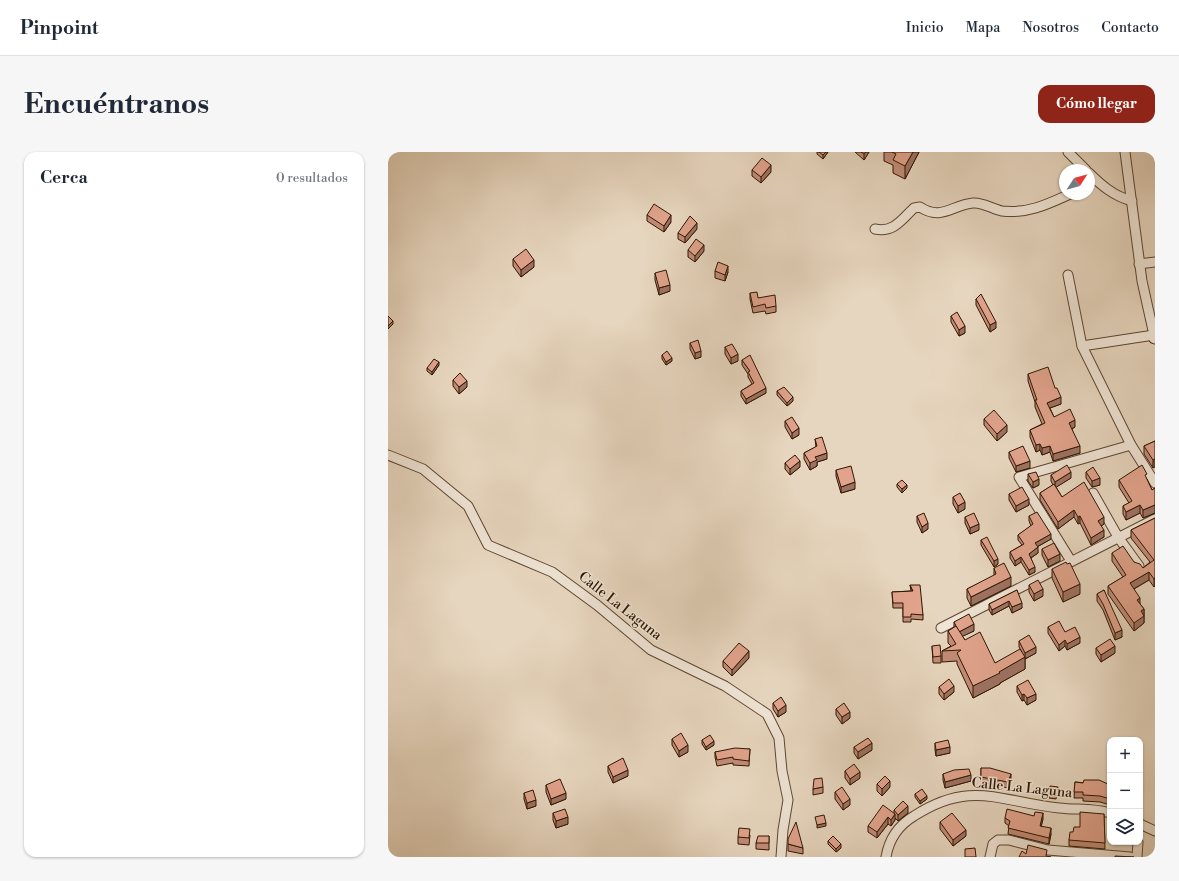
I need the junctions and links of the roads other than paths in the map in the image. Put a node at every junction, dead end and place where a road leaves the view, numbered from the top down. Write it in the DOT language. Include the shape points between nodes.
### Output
graph roads {
  1 [pos="1068,152"];
  2 [pos="1126,152"];
  3 [pos="1080,164"];
  4 [pos="1095,184"];
  5 [pos="1059,199"];
  6 [pos="1132,201"];
  7 [pos="875,229"];
  8 [pos="1155,262"];
  9 [pos="1140,264"];
  10 [pos="1068,275"];
  11 [pos="1154,336"];
  12 [pos="1082,346"];
  13 [pos="1131,445"];
  14 [pos="388,455"];
  15 [pos="1155,482"];
  16 [pos="1093,493"];
  17 [pos="1155,519"];
  18 [pos="1118,537"];
  19 [pos="1071,561"];
  20 [pos="1139,566"];
  21 [pos="941,628"];
  22 [pos="1107,812"];
  23 [pos="1143,825"];
  24 [pos="1155,831"];
  25 [pos="1138,845"];
  26 [pos="781,857"];
  27 [pos="886,857"];
  28 [pos="990,857"];
  29 [pos="1130,857"];
  30 [pos="1137,857"];
  1 -- 3 [label="street"];
  2 -- 6 [label="street"];
  4 -- 6 [label="street"];
  5 -- 7 [label="street" via="1029,211 1001,211 978,203 936,213 920,207 914,208 905,219 888,229"];
  6 -- 9 [label="street"];
  8 -- 9 [label="street"];
  9 -- 11 [label="street"];
  10 -- 12 [label="street"];
  11 -- 12 [label="street"];
  12 -- 13 [label="street"];
  13 -- 15 [label="street"];
  13 -- 19 [label="street" via="1019,477"];
  14 -- 26 [label="street, Calle La Laguna" via="423,469 468,506 488,545 552,572 651,650 726,686 767,714 779,738 788,800"];
  16 -- 18 [label="street"];
  17 -- 18 [label="street"];
  18 -- 19 [label="street"];
  18 -- 20 [label="street"];
  19 -- 21 [label="street"];
  22 -- 27 [label="street, Calle La Laguna" via="1095,809 1059,808 970,794 941,801 903,823 892,839"];
  23 -- 24 [label="street"];
  25 -- 30 [label="street"];
  28 -- 29 [label="street" via="992,844 998,840 1009,840 1048,850"];
}
